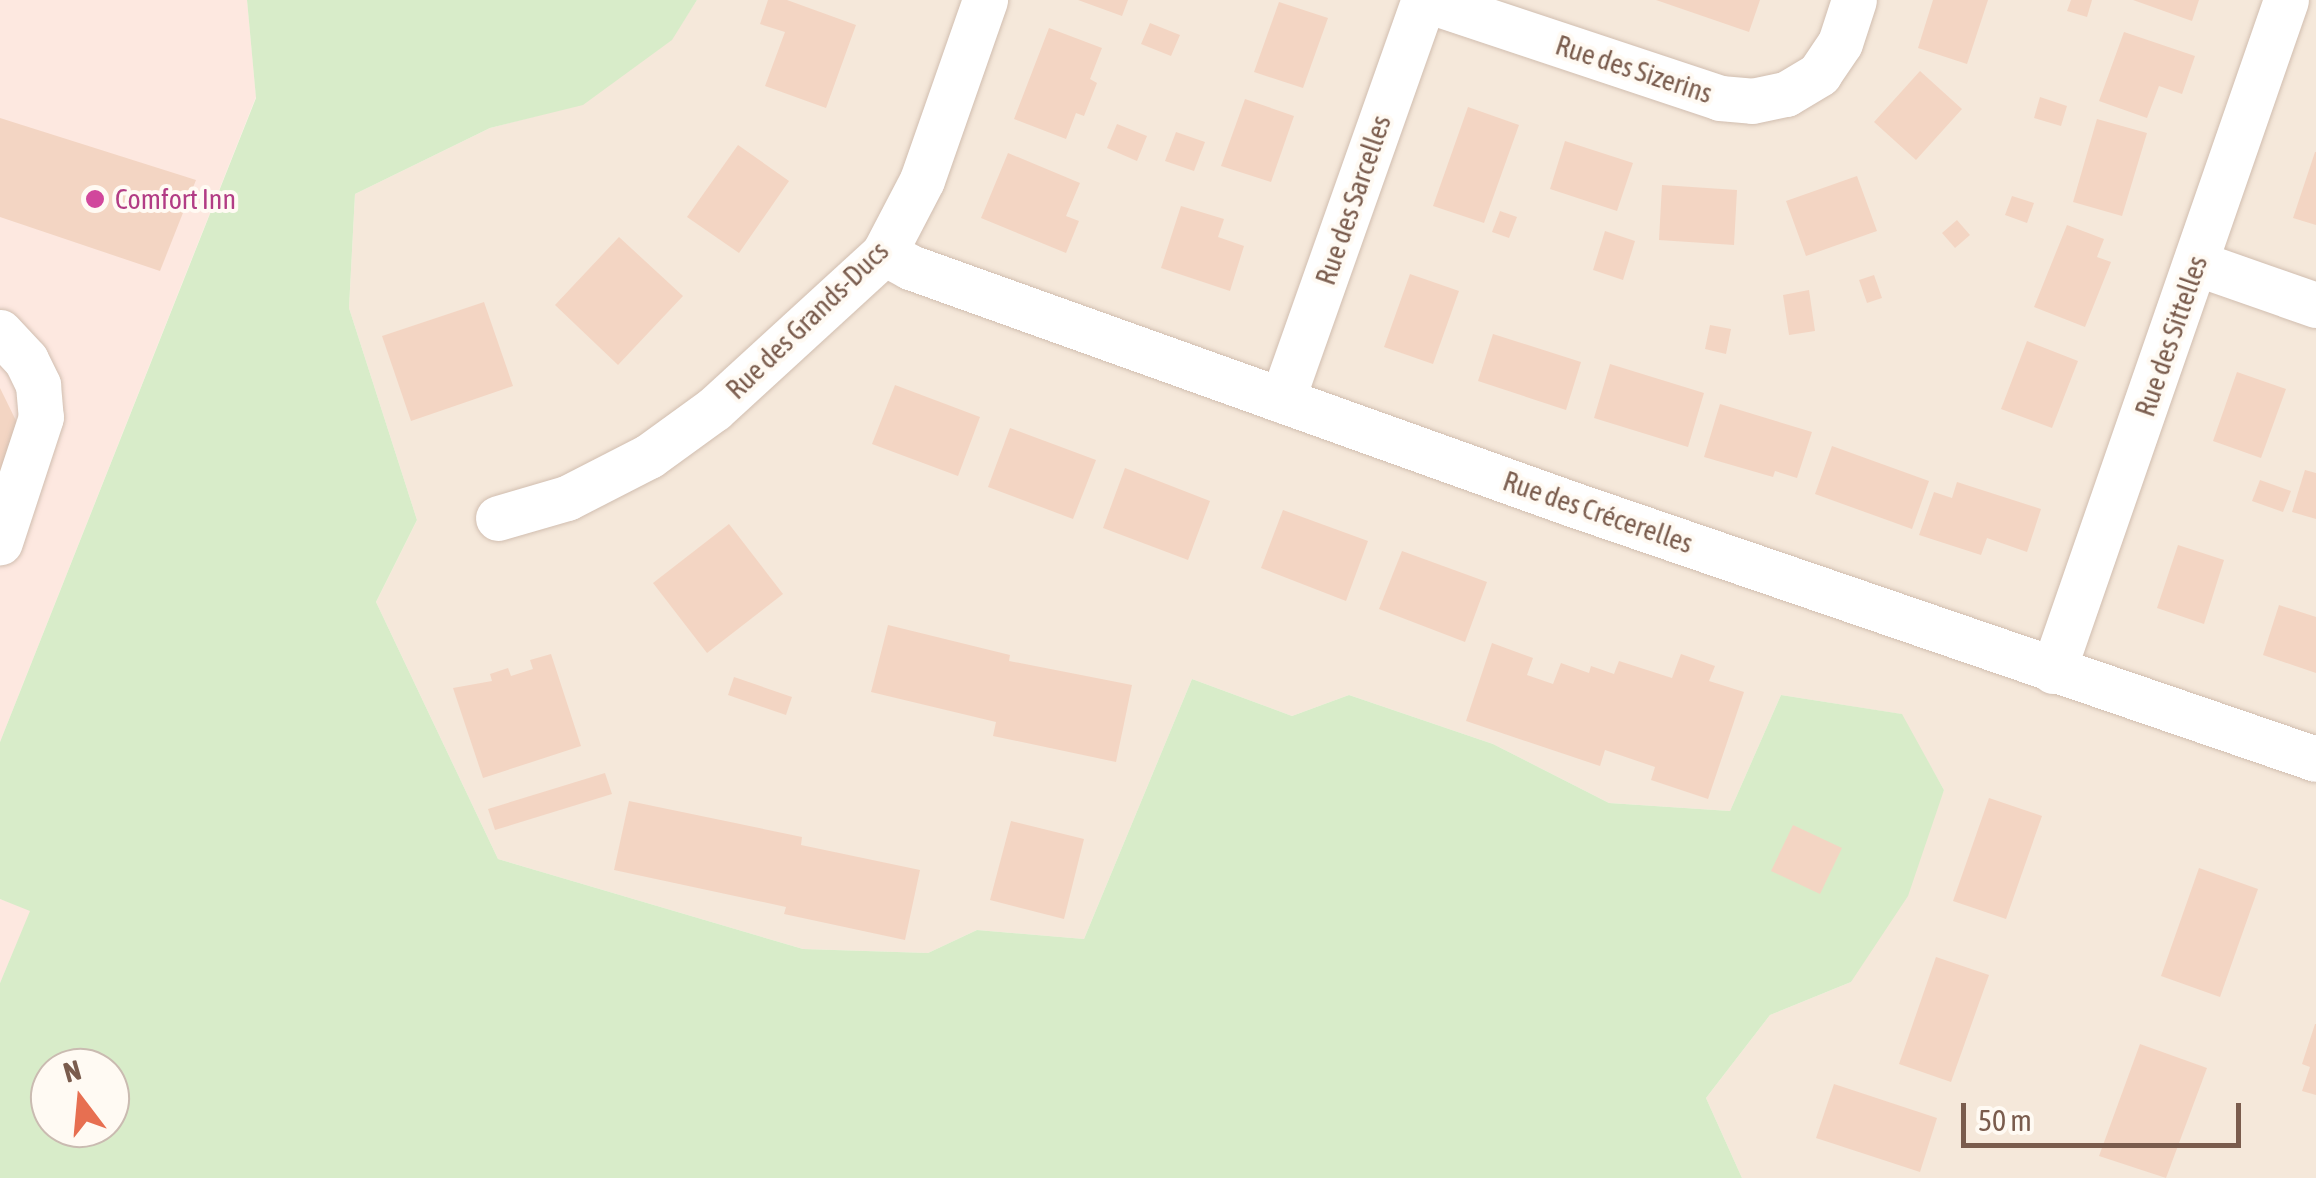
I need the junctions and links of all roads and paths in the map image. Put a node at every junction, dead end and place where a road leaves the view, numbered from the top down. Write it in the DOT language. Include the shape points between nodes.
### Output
graph roads {
  1 [pos="985,0"];
  2 [pos="1425,0"];
  3 [pos="1854,0"];
  4 [pos="2286,0"];
  5 [pos="884,254"];
  6 [pos="2196,264"];
  7 [pos="2316,305"];
  8 [pos="0,332"];
  9 [pos="1282,400"];
  10 [pos="498,518"];
  11 [pos="0,542"];
  12 [pos="2053,671"];
  13 [pos="2316,760"];
  1 -- 5 [label="street, Rue des Grands-Ducs" via="922,180"];
  2 -- 3 [label="street, Rue des Sizerins" via="1720,98 1752,101 1786,94 1819,74 1840,43"];
  2 -- 9 [label="street, Rue des Sarcelles"];
  4 -- 6 [label="street, Rue des Sittelles"];
  5 -- 9 [label="street, Rue des Crécerelles"];
  5 -- 10 [label="street, Rue des Grands-Ducs" via="714,409 649,456 566,498"];
  6 -- 7 [label="street"];
  6 -- 12 [label="street, Rue des Sittelles"];
  8 -- 11 [label="street" via="26,360 38,386 41,418"];
  9 -- 12 [label="street, Rue des Crécerelles"];
  12 -- 13 [label="street, Rue des Crécerelles"];
}
